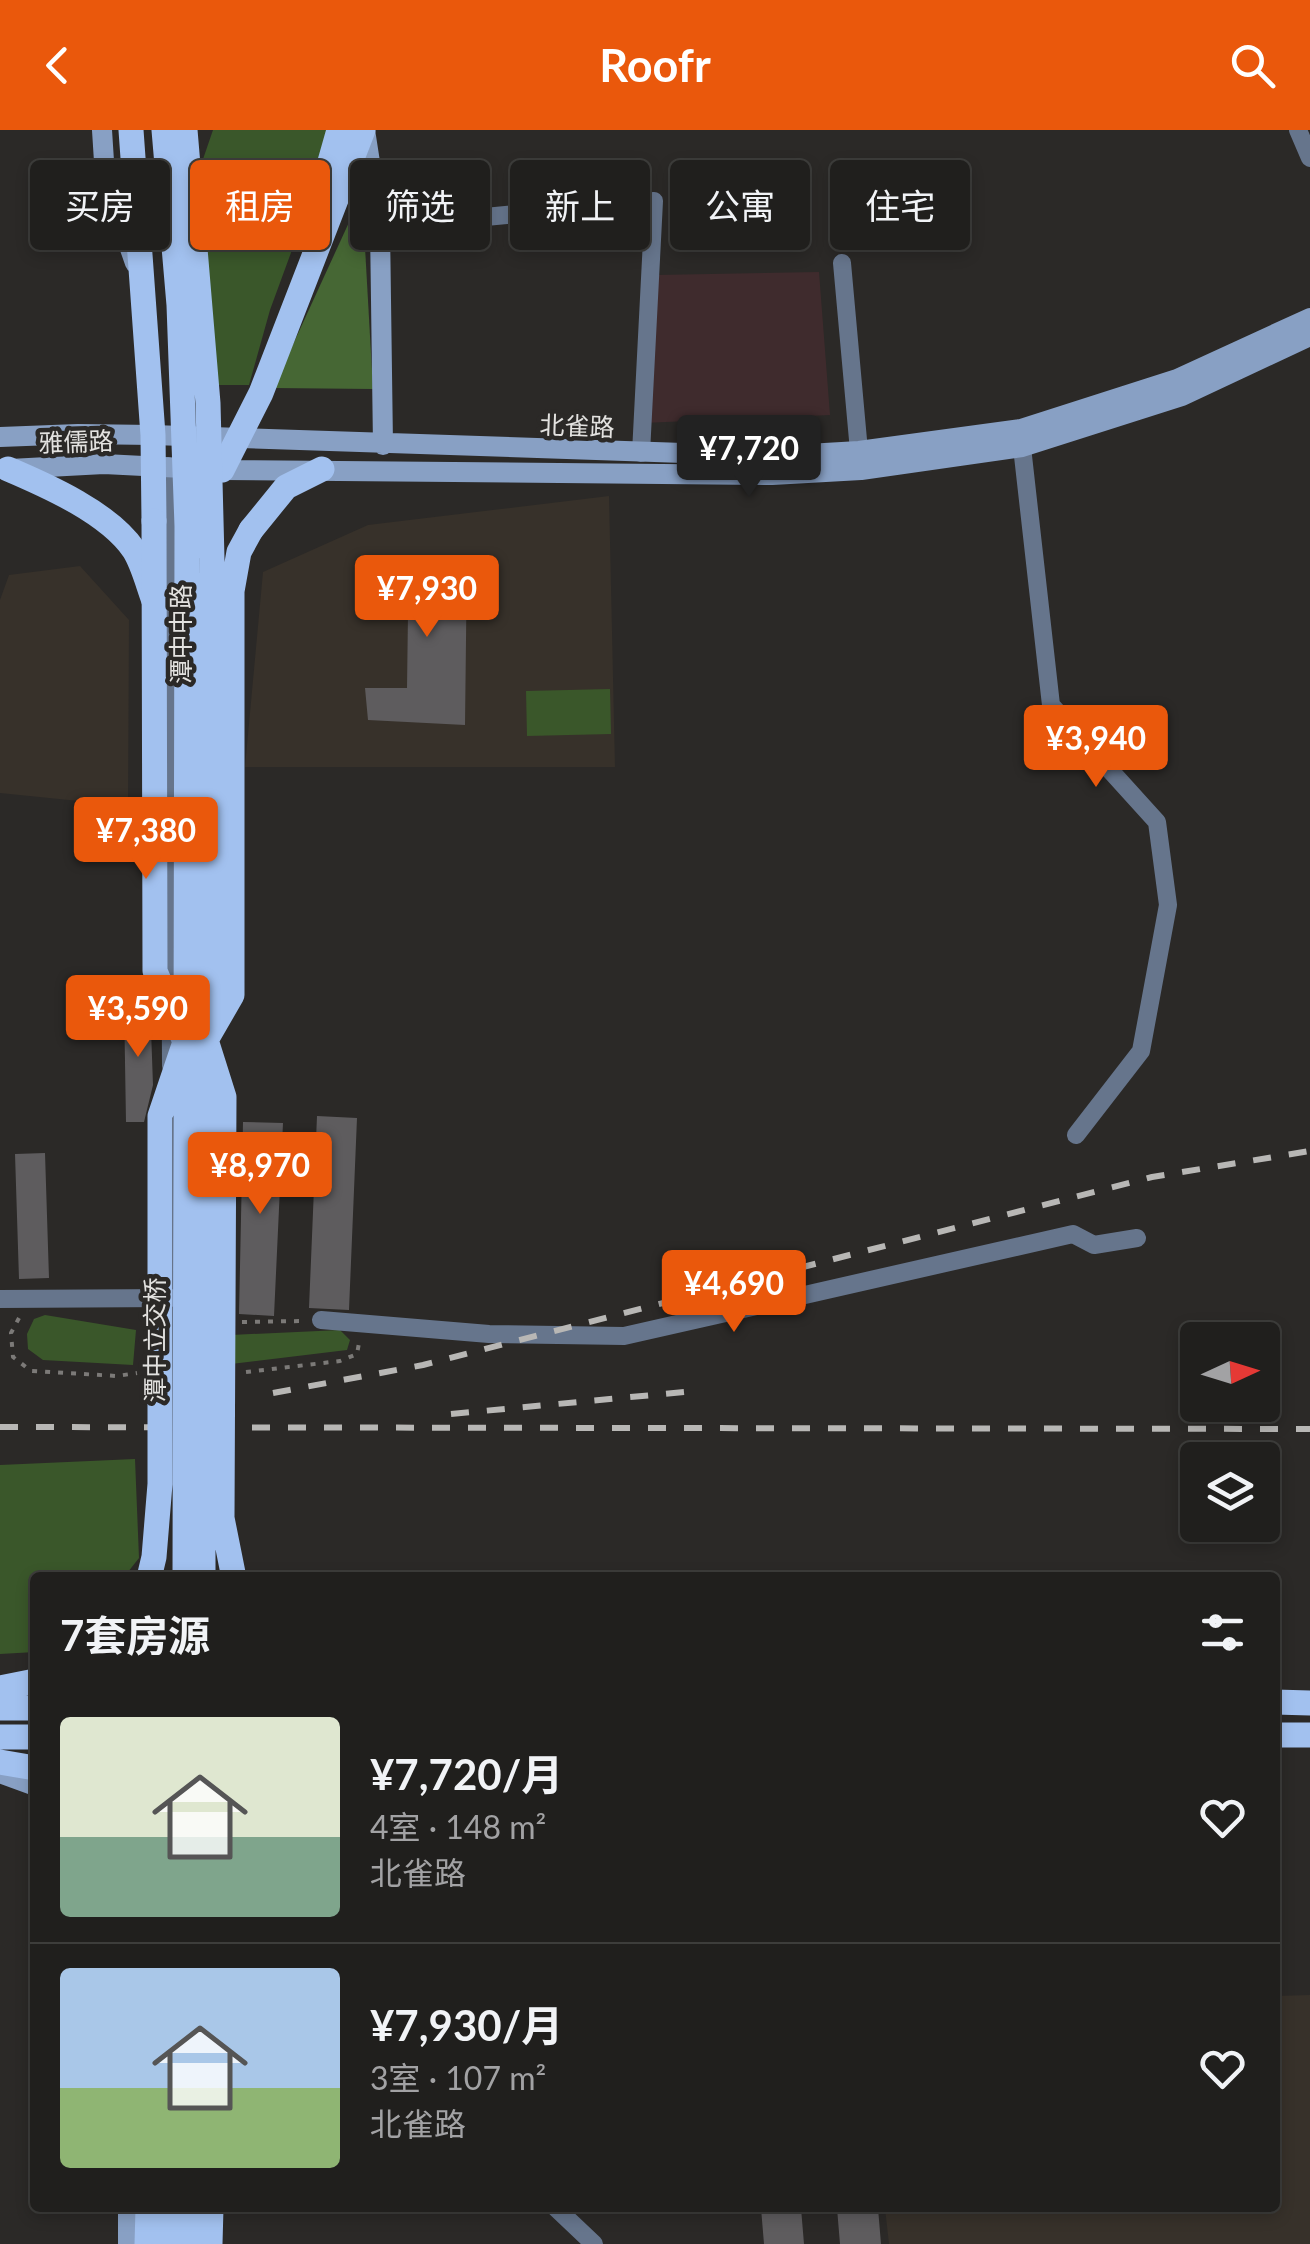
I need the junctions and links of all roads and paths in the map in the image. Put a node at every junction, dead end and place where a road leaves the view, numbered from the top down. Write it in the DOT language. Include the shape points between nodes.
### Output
graph roads {
  1 [pos="102,130"];
  2 [pos="131,130"];
  3 [pos="164,130"];
  4 [pos="185,130"];
  5 [pos="196,130"];
  6 [pos="339,130"];
  7 [pos="364,130"];
  8 [pos="1298,130"];
  9 [pos="1310,158"];
  10 [pos="369,160"];
  11 [pos="187,162"];
  12 [pos="490,217"];
  13 [pos="380,250"];
  14 [pos="842,263"];
  15 [pos="142,284"];
  16 [pos="1310,318"];
  17 [pos="1310,336"];
  18 [pos="153,435"];
  19 [pos="0,437"];
  20 [pos="237,439"];
  21 [pos="383,444"];
  22 [pos="1022,446"];
  23 [pos="859,451"];
  24 [pos="640,453"];
  25 [pos="161,466"];
  26 [pos="4,469"];
  27 [pos="322,469"];
  28 [pos="222,470"];
  29 [pos="156,606"];
  30 [pos="195,1041"];
  31 [pos="171,1084"];
  32 [pos="216,1085"];
  33 [pos="1076,1134"];
  34 [pos="203,1139"];
  35 [pos="1137,1238"];
  36 [pos="171,1298"];
  37 [pos="0,1299"];
  38 [pos="23,1312"];
  39 [pos="322,1320"];
  40 [pos="242,1322"];
  41 [pos="360,1336"];
  42 [pos="146,1372"];
  43 [pos="238,1373"];
  44 [pos="150,1572"];
  45 [pos="186,1572"];
  46 [pos="203,1572"];
  47 [pos="233,1572"];
  48 [pos="30,1683"];
  49 [pos="0,1688"];
  50 [pos="1280,1702"];
  51 [pos="1310,1702"];
  52 [pos="0,1708"];
  53 [pos="30,1708"];
  54 [pos="1280,1735"];
  55 [pos="1310,1736"];
  56 [pos="0,1737"];
  57 [pos="30,1737"];
  58 [pos="0,1762"];
  59 [pos="30,1767"];
  60 [pos="0,1772"];
  61 [pos="30,1784"];
  62 [pos="128,2212"];
  63 [pos="148,2212"];
  64 [pos="172,2212"];
  65 [pos="192,2212"];
  66 [pos="202,2212"];
  67 [pos="211,2212"];
  68 [pos="560,2212"];
  69 [pos="128,2244"];
  70 [pos="147,2244"];
  71 [pos="172,2244"];
  72 [pos="191,2244"];
  73 [pos="201,2244"];
  74 [pos="210,2244"];
  75 [pos="594,2244"];
  1 -- 15 [label="street" via="105,177"];
  2 -- 15 [label="main road"];
  3 -- 30 [label="main road, 潭中中路, bridge" via="185,431"];
  4 -- 11 [label="main road, 潭中中路, bridge"];
  5 -- 11 [label="main road, bridge"];
  6 -- 20 [label="main road"];
  7 -- 10 [label="street"];
  7 -- 20 [label="main road" via="262,393"];
  8 -- 9 [label="street"];
  11 -- 30 [label="main road, 潭中中路, bridge" via="208,404 212,559"];
  12 -- 24 [label="street" via="654,201"];
  13 -- 21 [label="street"];
  14 -- 23 [label="street"];
  15 -- 18 [label="main road"];
  16 -- 23 [label="street, 北雀路" via="1177,380 1021,428"];
  17 -- 22 [label="street, 北雀路" via="1182,396"];
  18 -- 19 [label="street, 北雀路"];
  18 -- 20 [label="street, 北雀路"];
  18 -- 25 [label="main road"];
  20 -- 21 [label="street, 北雀路"];
  20 -- 28 [label="main road"];
  21 -- 24 [label="street, 北雀路"];
  22 -- 27 [label="street, 北雀路" via="772,476"];
  22 -- 33 [label="street" via="1051,705 1157,822 1168,906 1141,1051"];
  23 -- 24 [label="street, 北雀路"];
  25 -- 26 [label="street, 雅儒路"];
  25 -- 28 [label="street, 北雀路"];
  25 -- 29 [label="main road, bridge" via="154,521"];
  25 -- 31 [label="street"];
  26 -- 29 [label="main road, bridge" via="58,490 134,549"];
  27 -- 28 [label="street, 北雀路"];
  27 -- 30 [label="main road, bridge" via="286,487 239,552 232,591 232,995"];
  28 -- 32 [label="street"];
  29 -- 30 [label="main road, bridge" via="155,970"];
  30 -- 34 [label="main road, 潭中中路, bridge"];
  30 -- 44 [label="main road, bridge" via="160,1116 160,1484"];
  30 -- 45 [label="main road, 潭中立交桥, bridge"];
  30 -- 47 [label="main road, bridge" via="224,1097 222,1518"];
  31 -- 32 [label="street"];
  31 -- 36 [label="street"];
  32 -- 36 [label="street" via="212,1299"];
  34 -- 46 [label="main road, 潭中立交桥, bridge"];
  35 -- 39 [label="street" via="1094,1245 1073,1234 624,1336 489,1334"];
  36 -- 37 [label="street"];
  38 -- 42 [label="path" via="11,1333 13,1357 31,1370"];
  39 -- 40 [label="path"];
  41 -- 43 [label="path" via="357,1354 340,1361"];
  48 -- 49 [label="main road"];
  50 -- 51 [label="main road"];
  52 -- 53 [label="main road"];
  54 -- 55 [label="main road"];
  56 -- 57 [label="main road"];
  58 -- 59 [label="main road"];
  60 -- 61 [label="street"];
  62 -- 69 [label="street"];
  63 -- 70 [label="main road"];
  64 -- 71 [label="main road"];
  65 -- 72 [label="main road"];
  66 -- 73 [label="street"];
  67 -- 74 [label="main road"];
  68 -- 75 [label="street"];
}
